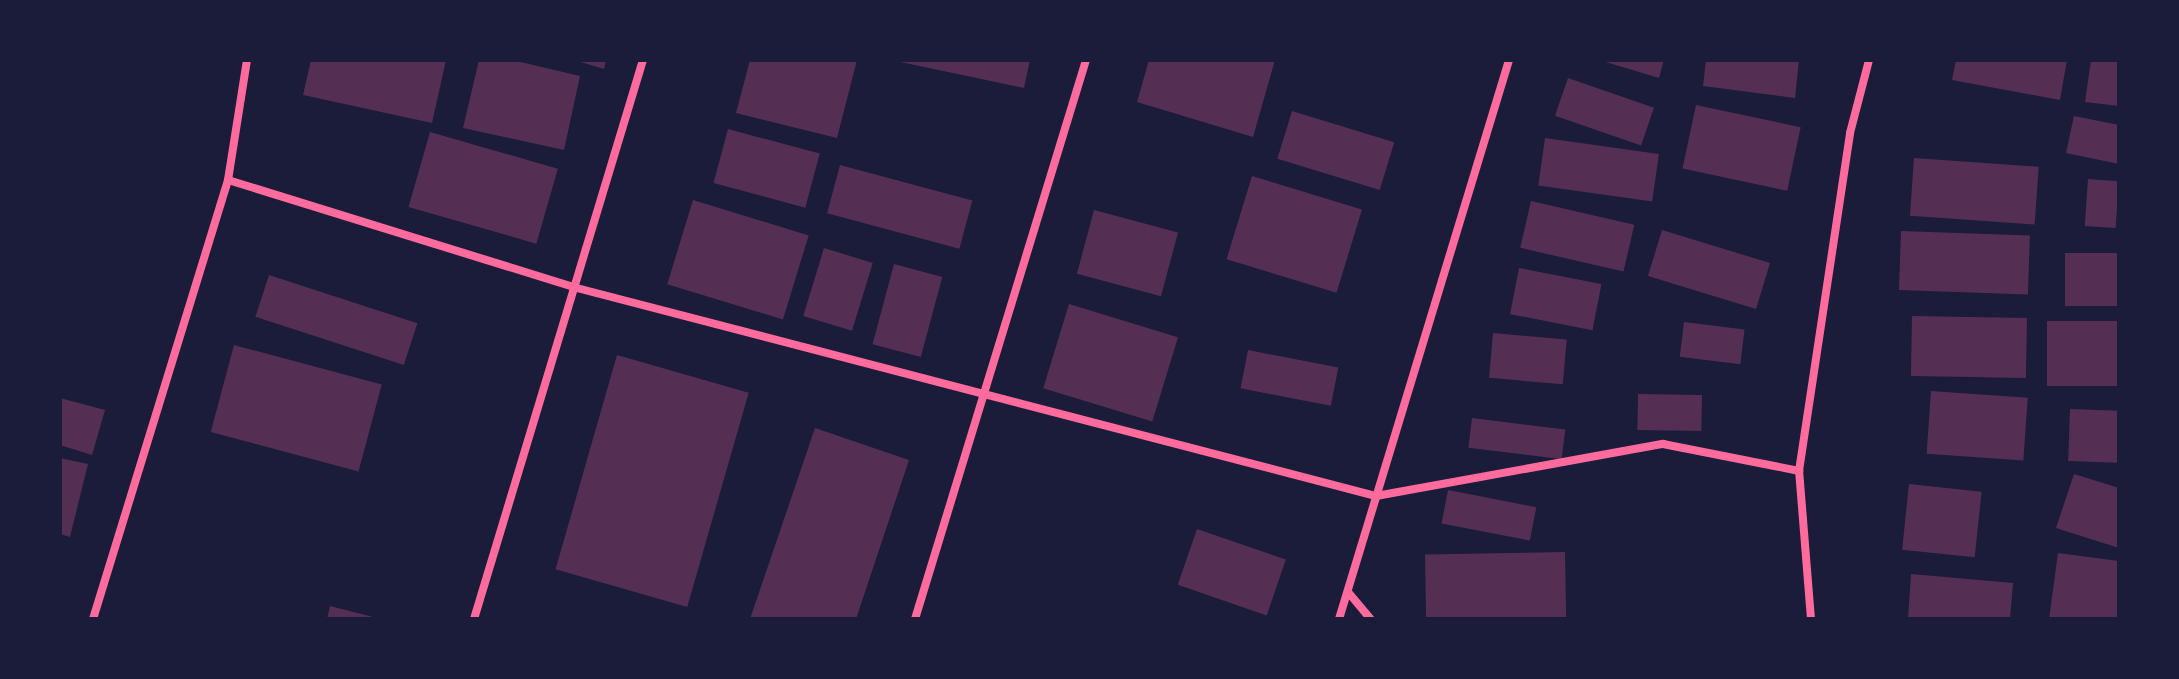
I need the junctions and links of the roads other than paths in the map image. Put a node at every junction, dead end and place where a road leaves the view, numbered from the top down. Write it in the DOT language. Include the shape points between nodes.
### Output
graph roads {
  1 [pos="247,60"];
  2 [pos="643,60"];
  3 [pos="1086,60"];
  4 [pos="1509,60"];
  5 [pos="1869,60"];
  6 [pos="228,180"];
  7 [pos="573,287"];
  8 [pos="984,393"];
  9 [pos="1799,471"];
  10 [pos="1376,496"];
  11 [pos="1348,592"];
  12 [pos="93,619"];
  13 [pos="474,619"];
  14 [pos="915,619"];
  15 [pos="1339,619"];
  16 [pos="1371,619"];
  17 [pos="1811,619"];
  1 -- 6 [label="street"];
  2 -- 7 [label="street"];
  3 -- 8 [label="street"];
  4 -- 10 [label="street"];
  5 -- 9 [label="street" via="1850,133"];
  6 -- 7 [label="street"];
  6 -- 12 [label="street"];
  7 -- 8 [label="street"];
  7 -- 13 [label="street"];
  8 -- 10 [label="street"];
  8 -- 14 [label="street"];
  9 -- 10 [label="street" via="1663,444"];
  9 -- 17 [label="street"];
  10 -- 11 [label="street"];
  11 -- 15 [label="street"];
  11 -- 16 [label="street"];
}
